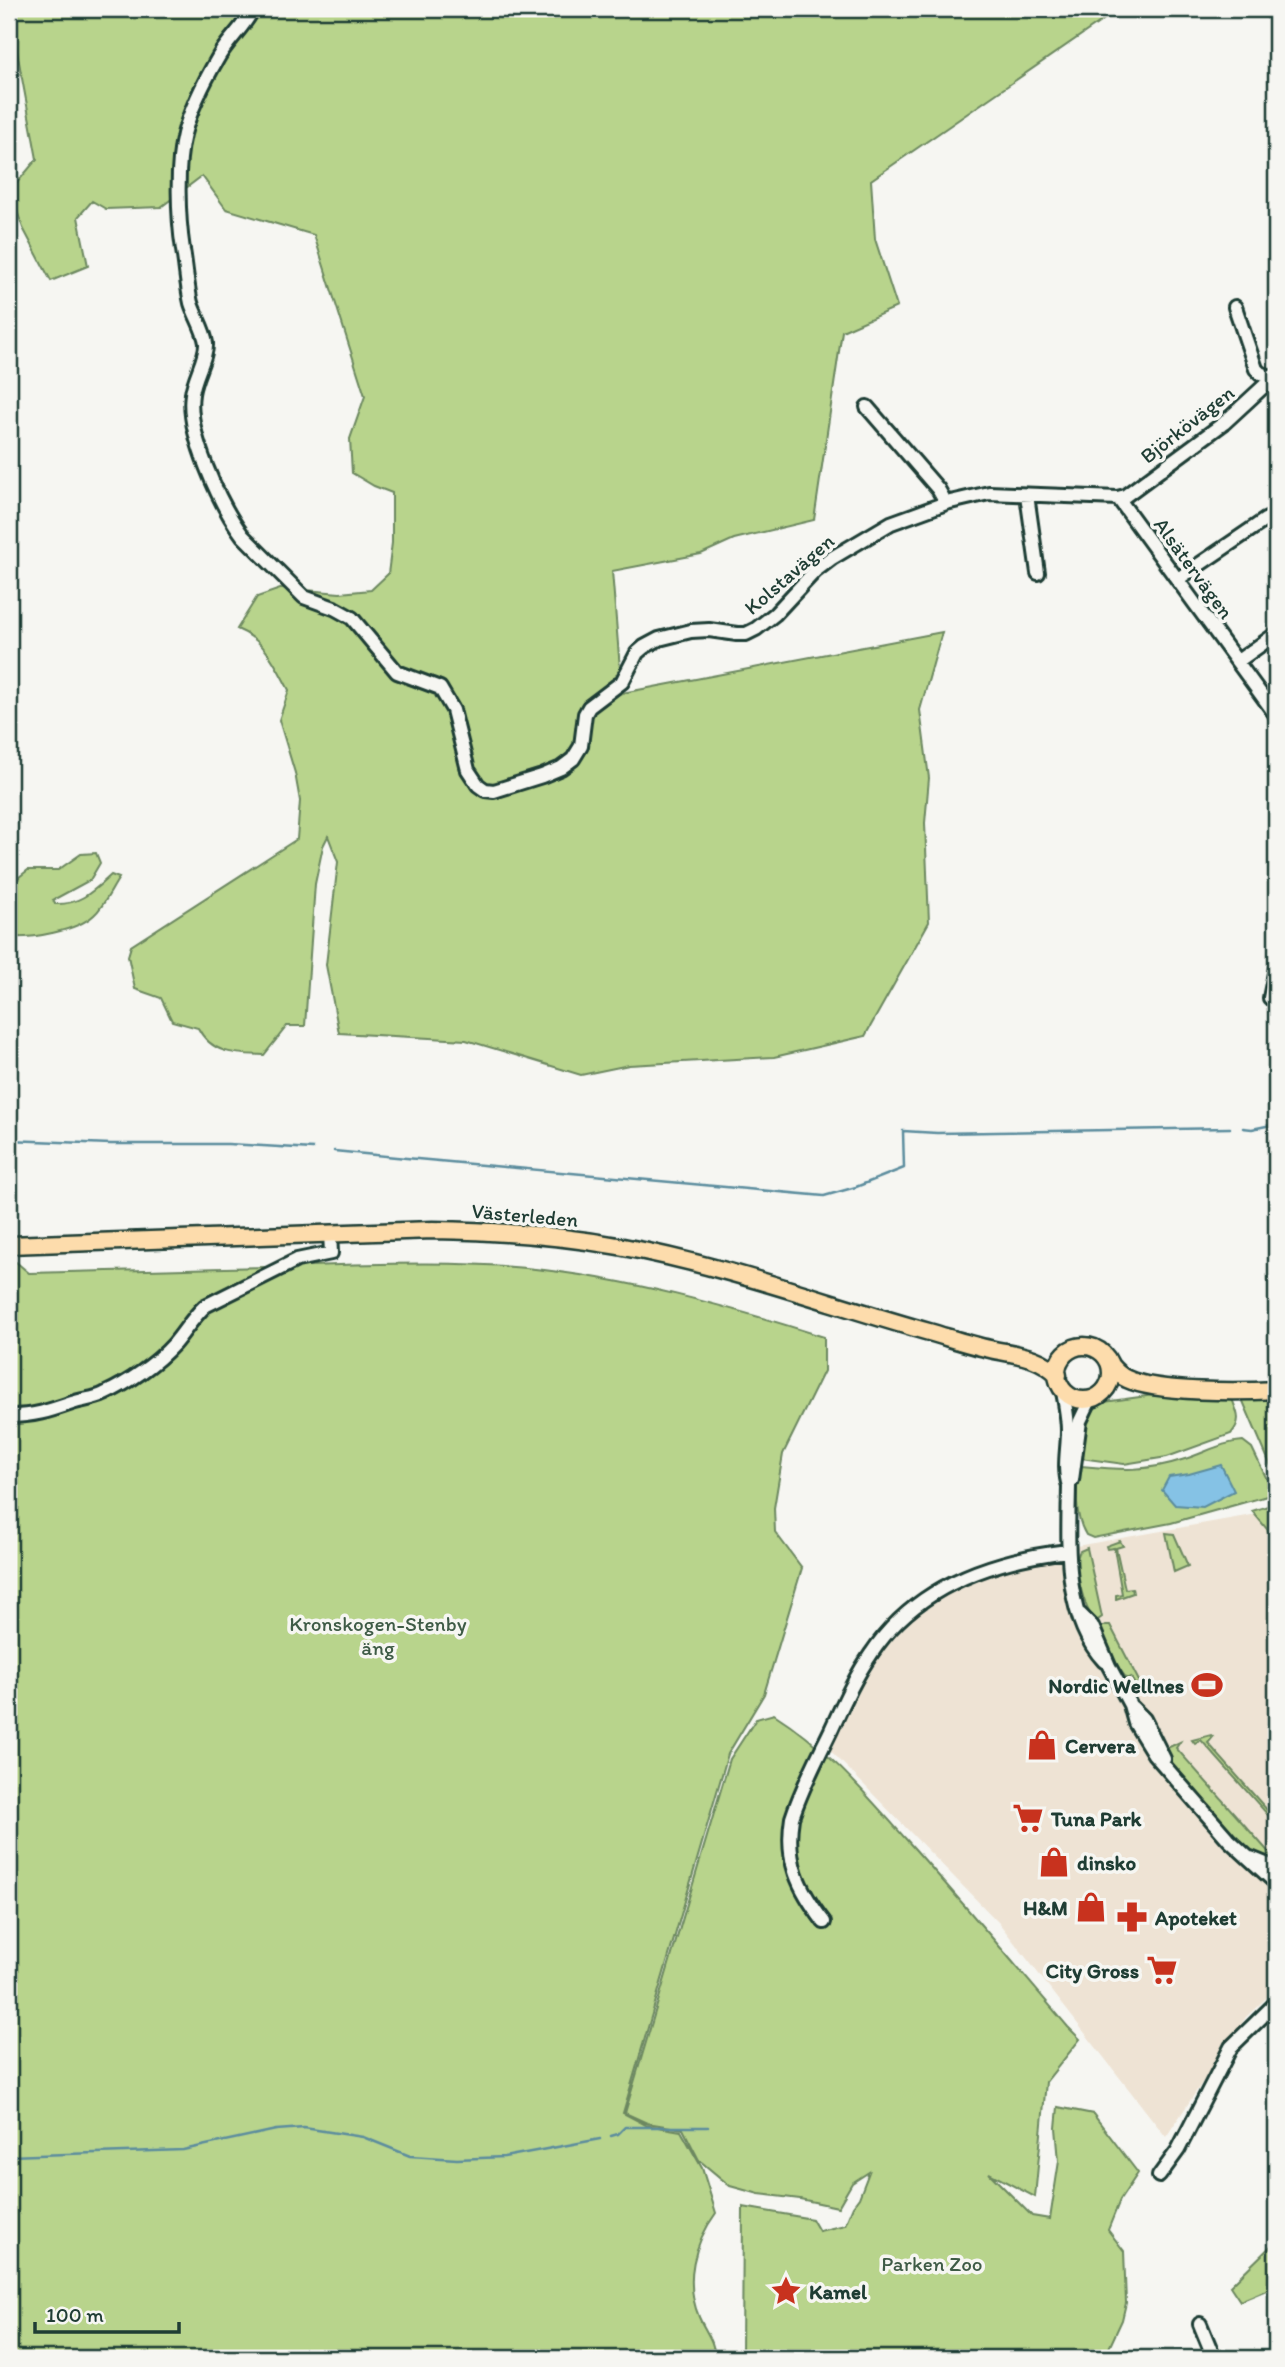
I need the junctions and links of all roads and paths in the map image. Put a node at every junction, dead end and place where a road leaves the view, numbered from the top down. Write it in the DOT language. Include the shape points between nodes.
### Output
graph roads {
  1 [pos="253,9"];
  2 [pos="1235,307"];
  3 [pos="1275,376"];
  4 [pos="867,407"];
  5 [pos="1027,495"];
  6 [pos="1118,498"];
  7 [pos="946,503"];
  8 [pos="1276,515"];
  9 [pos="1038,573"];
  10 [pos="1178,579"];
  11 [pos="1276,634"];
  12 [pos="1238,662"];
  13 [pos="1276,715"];
  14 [pos="1276,968"];
  15 [pos="1270,998"];
  16 [pos="330,1233"];
  17 [pos="9,1245"];
  18 [pos="1069,1351"];
  19 [pos="1023,1355"];
  20 [pos="1110,1365"];
  21 [pos="1060,1381"];
  22 [pos="1157,1387"];
  23 [pos="1276,1390"];
  24 [pos="1096,1396"];
  25 [pos="9,1416"];
  26 [pos="1069,1486"];
  27 [pos="1068,1551"];
  28 [pos="1244,1856"];
  29 [pos="1276,1868"];
  30 [pos="1276,1883"];
  31 [pos="824,1922"];
  32 [pos="1276,2003"];
  33 [pos="1159,2176"];
  34 [pos="1200,2324"];
  35 [pos="1214,2358"];
  1 -- 7 [label="street, Kolstavägen" via="219,57 184,135 179,229 191,302 206,348 191,397 199,447 235,525 296,590 352,618 397,672 440,688 453,710 468,771 485,790 542,776 567,764 581,746 584,714 622,682 637,653 646,646 691,631 746,634 775,614 815,571 839,553 891,523"];
  2 -- 3 [label="street" via="1256,369"];
  3 -- 6 [label="street, Björkövägen" via="1224,423"];
  4 -- 7 [label="street"];
  5 -- 6 [label="street, Kolstavägen"];
  5 -- 7 [label="street, Kolstavägen" via="989,493"];
  5 -- 9 [label="street"];
  6 -- 10 [label="street, Alsätervägen"];
  8 -- 10 [label="street"];
  10 -- 12 [label="street, Alsätervägen"];
  11 -- 12 [label="street"];
  12 -- 13 [label="street, Alsätervägen"];
  14 -- 15 [label="street"];
  16 -- 17 [label="main road, Västerleden"];
  16 -- 19 [label="main road, Västerleden" via="477,1231 620,1247 694,1263 991,1350"];
  16 -- 25 [label="street" via="331,1252 297,1259 205,1306 159,1358 103,1395 50,1412"];
  18 -- 19 [label="main road, Västerleden"];
  18 -- 20 [label="main road" via="1080,1346 1093,1348 1104,1354"];
  18 -- 21 [label="main road" via="1060,1362"];
  19 -- 21 [label="main road, Västerleden" via="1043,1363"];
  20 -- 22 [label="main road" via="1129,1380"];
  20 -- 24 [label="main road" via="1107,1387"];
  21 -- 24 [label="main road" via="1075,1397"];
  21 -- 26 [label="street" via="1067,1407 1065,1475"];
  22 -- 23 [label="main road"];
  22 -- 24 [label="main road"];
  24 -- 26 [label="street" via="1080,1420"];
  26 -- 27 [label="street"];
  27 -- 28 [label="street" via="1083,1632 1093,1650 1144,1719 1168,1769"];
  27 -- 31 [label="street" via="1002,1563 954,1581 906,1612 871,1653 792,1818 793,1869"];
  28 -- 29 [label="street"];
  28 -- 30 [label="street"];
  32 -- 33 [label="street" via="1231,2047 1178,2150"];
  34 -- 35 [label="street"];
}
